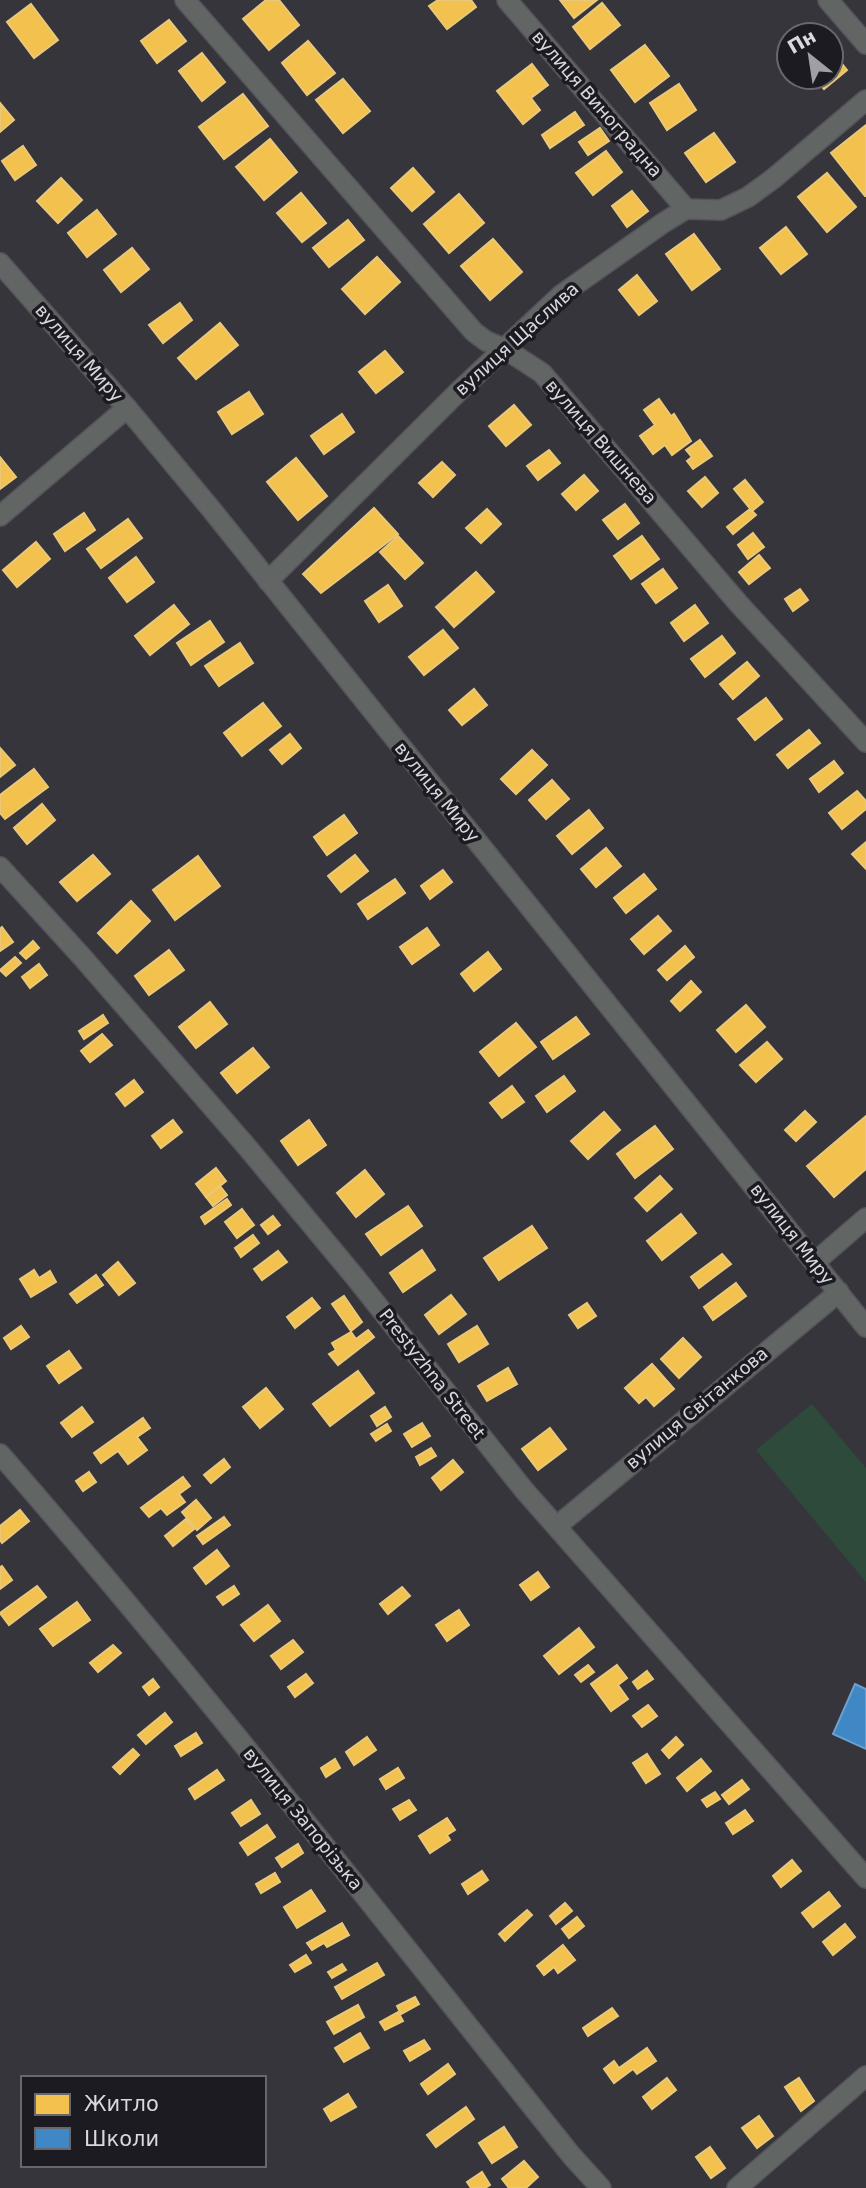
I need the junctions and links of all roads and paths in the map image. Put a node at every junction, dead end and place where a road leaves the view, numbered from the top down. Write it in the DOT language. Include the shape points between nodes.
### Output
graph roads {
  1 [pos="185,0"];
  2 [pos="507,0"];
  3 [pos="828,0"];
  4 [pos="866,44"];
  5 [pos="866,100"];
  6 [pos="687,209"];
  7 [pos="0,263"];
  8 [pos="505,349"];
  9 [pos="127,408"];
  10 [pos="0,516"];
  11 [pos="268,582"];
  12 [pos="866,742"];
  13 [pos="0,867"];
  14 [pos="866,1218"];
  15 [pos="815,1262"];
  16 [pos="839,1292"];
  17 [pos="866,1327"];
  18 [pos="0,1454"];
  19 [pos="557,1526"];
  20 [pos="866,1878"];
  21 [pos="866,2076"];
  22 [pos="601,2188"];
  23 [pos="737,2188"];
  1 -- 8 [label="street, вулиця Вишнева" via="474,332"];
  2 -- 6 [label="street, вулиця Виноградна"];
  3 -- 4 [label="street"];
  5 -- 6 [label="street" via="748,197 721,210"];
  6 -- 8 [label="street, вулиця Щаслива" via="561,295"];
  7 -- 9 [label="street, вулиця Миру"];
  8 -- 11 [label="street, вулиця Щаслива"];
  8 -- 12 [label="street, вулиця Вишнева" via="542,373 738,603"];
  9 -- 10 [label="street"];
  9 -- 11 [label="street, вулиця Миру"];
  11 -- 15 [label="street, вулиця Миру"];
  13 -- 19 [label="street, Prestyzhna Street" via="247,1147"];
  14 -- 15 [label="street"];
  15 -- 16 [label="street, вулиця Миру"];
  16 -- 17 [label="street, вулиця Миру"];
  16 -- 19 [label="street, вулиця Світанкова"];
  18 -- 22 [label="street, вулиця Запорізька" via="222,1718"];
  19 -- 20 [label="street, Prestyzhna Street"];
  21 -- 23 [label="street"];
}
